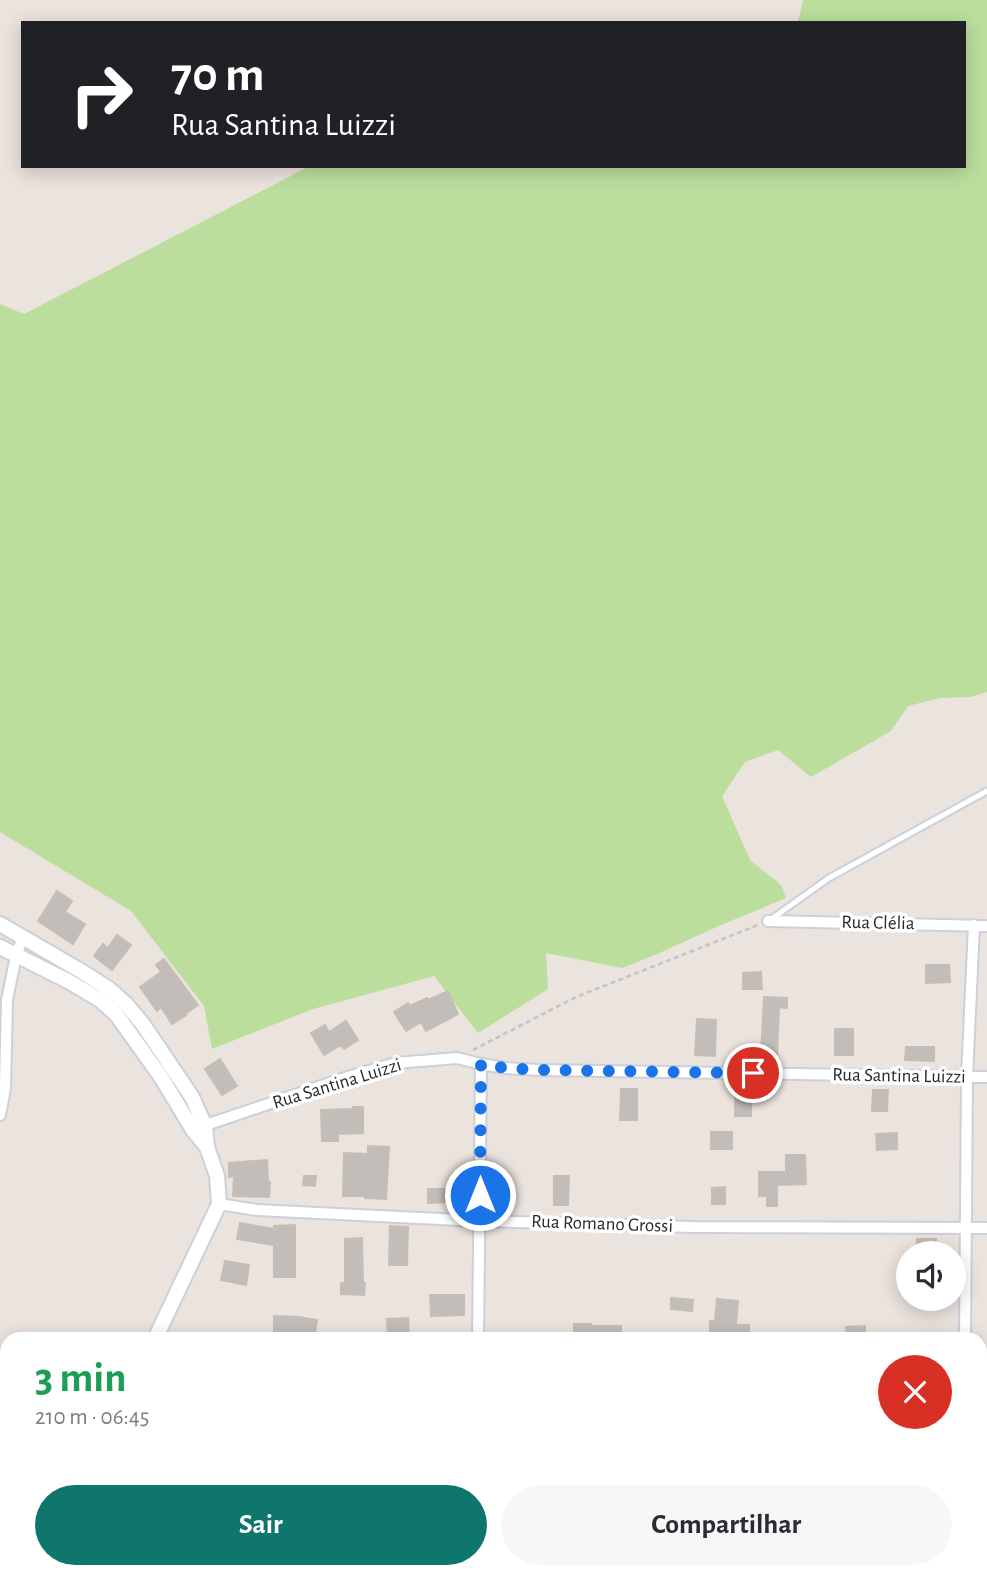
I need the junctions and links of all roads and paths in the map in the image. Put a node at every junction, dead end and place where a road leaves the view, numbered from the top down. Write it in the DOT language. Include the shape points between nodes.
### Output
graph roads {
  1 [pos="987,791"];
  2 [pos="768,921"];
  3 [pos="0,924"];
  4 [pos="974,925"];
  5 [pos="987,926"];
  6 [pos="23,937"];
  7 [pos="0,947"];
  8 [pos="16,956"];
  9 [pos="457,1058"];
  10 [pos="481,1064"];
  11 [pos="967,1077"];
  12 [pos="987,1077"];
  13 [pos="3,1086"];
  14 [pos="0,1115"];
  15 [pos="199,1128"];
  16 [pos="219,1204"];
  17 [pos="480,1221"];
  18 [pos="966,1228"];
  19 [pos="987,1228"];
  20 [pos="158,1332"];
  21 [pos="478,1332"];
  22 [pos="965,1332"];
  1 -- 2 [label="lane" via="829,878"];
  2 -- 4 [label="street, Rua Clélia"];
  2 -- 9 [label="path" via="576,998"];
  3 -- 6 [label="street"];
  4 -- 5 [label="street, Rua Clélia"];
  4 -- 11 [label="street"];
  6 -- 8 [label="street"];
  6 -- 15 [label="street" via="91,977 126,1004 192,1097"];
  7 -- 8 [label="street"];
  8 -- 13 [label="street" via="7,1000"];
  8 -- 15 [label="street" via="68,981 116,1014"];
  9 -- 10 [label="street, Rua Santina Luizzi"];
  9 -- 15 [label="street, Rua Santina Luizzi" via="396,1063"];
  10 -- 11 [label="street, Rua Santina Luizzi" via="539,1070"];
  10 -- 17 [label="street"];
  11 -- 12 [label="street, Rua Santina Luizzi"];
  11 -- 18 [label="street"];
  13 -- 14 [label="street"];
  15 -- 16 [label="street" via="216,1176"];
  16 -- 17 [label="street, Rua Romano Grossi" via="257,1210"];
  16 -- 20 [label="street"];
  17 -- 18 [label="street, Rua Romano Grossi"];
  17 -- 21 [label="street"];
  18 -- 19 [label="street, Rua Romano Grossi"];
  18 -- 22 [label="street"];
}
